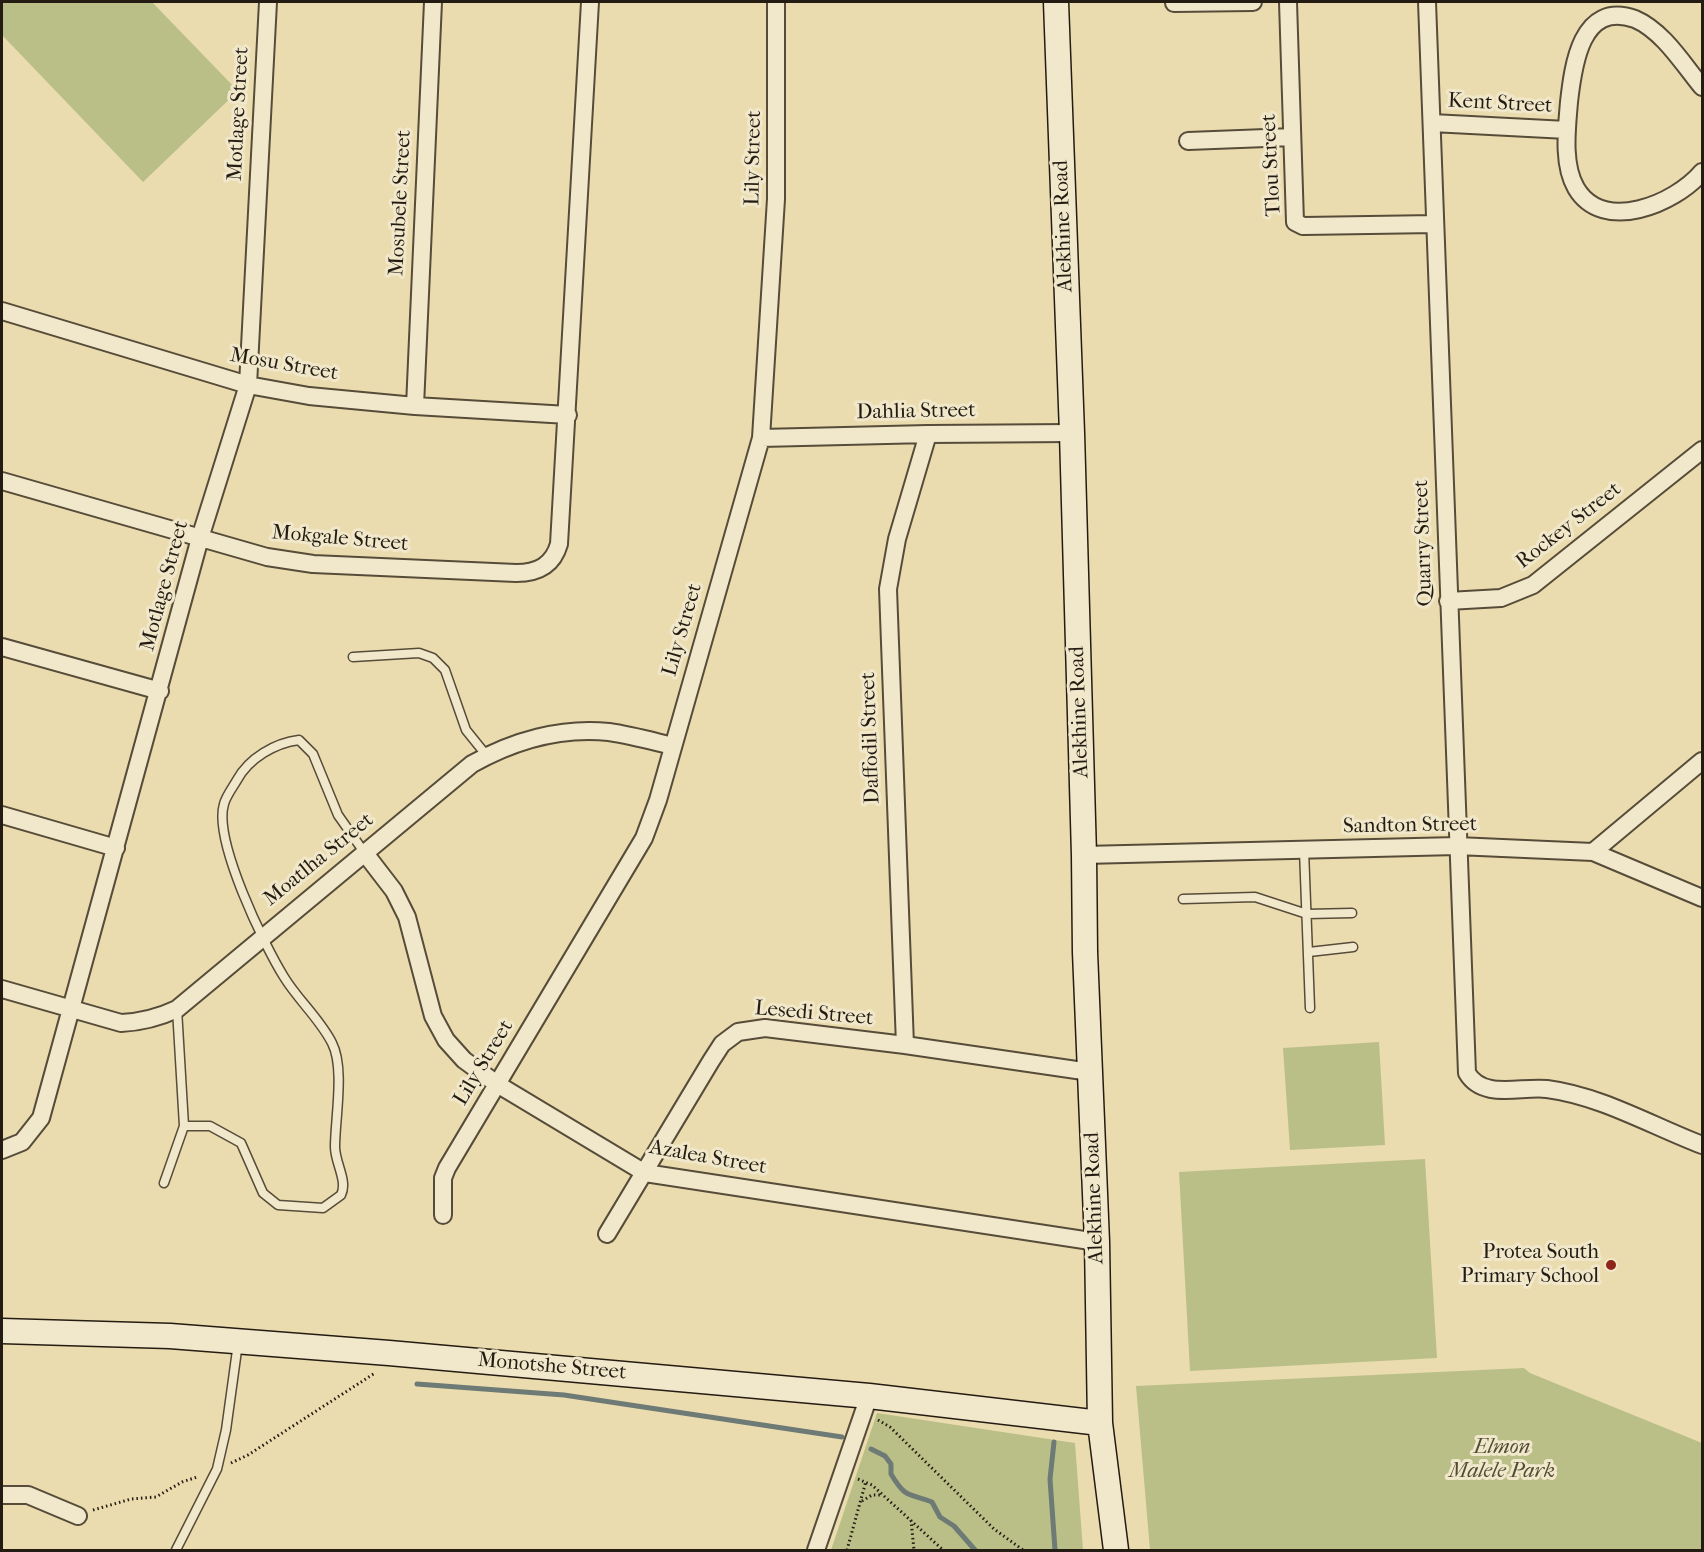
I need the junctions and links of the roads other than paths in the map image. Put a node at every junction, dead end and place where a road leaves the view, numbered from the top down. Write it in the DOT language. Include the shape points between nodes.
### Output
graph roads {
  1 [pos="267,2"];
  2 [pos="433,2"];
  3 [pos="590,2"];
  4 [pos="776,2"];
  5 [pos="1056,2"];
  6 [pos="1253,2"];
  7 [pos="1288,2"];
  8 [pos="1427,2"];
  9 [pos="1174,3"];
  10 [pos="1702,87"];
  11 [pos="1431,123"];
  12 [pos="1567,130"];
  13 [pos="1292,138"];
  14 [pos="1188,141"];
  15 [pos="1702,172"];
  16 [pos="1435,224"];
  17 [pos="2,311"];
  18 [pos="248,385"];
  19 [pos="415,406"];
  20 [pos="568,415"];
  21 [pos="928,434"];
  22 [pos="1072,434"];
  23 [pos="762,438"];
  24 [pos="1702,450"];
  25 [pos="2,481"];
  26 [pos="200,538"];
  27 [pos="1448,601"];
  28 [pos="2,648"];
  29 [pos="353,657"];
  30 [pos="160,692"];
  31 [pos="673,746"];
  32 [pos="486,756"];
  33 [pos="1702,761"];
  34 [pos="2,815"];
  35 [pos="1457,846"];
  36 [pos="116,848"];
  37 [pos="1304,850"];
  38 [pos="364,852"];
  39 [pos="1593,852"];
  40 [pos="1084,855"];
  41 [pos="1702,898"];
  42 [pos="1183,899"];
  43 [pos="1352,913"];
  44 [pos="1307,914"];
  45 [pos="264,935"];
  46 [pos="1353,947"];
  47 [pos="1309,952"];
  48 [pos="2,989"];
  49 [pos="1310,1008"];
  50 [pos="71,1009"];
  51 [pos="177,1009"];
  52 [pos="905,1045"];
  53 [pos="1090,1072"];
  54 [pos="497,1084"];
  55 [pos="184,1126"];
  56 [pos="1702,1145"];
  57 [pos="2,1150"];
  58 [pos="645,1173"];
  59 [pos="164,1183"];
  60 [pos="443,1215"];
  61 [pos="607,1234"];
  62 [pos="1097,1242"];
  63 [pos="2,1331"];
  64 [pos="238,1343"];
  65 [pos="866,1404"];
  66 [pos="1100,1423"];
  67 [pos="2,1495"];
  68 [pos="78,1516"];
  69 [pos="176,1551"];
  70 [pos="816,1551"];
  71 [pos="1116,1551"];
  1 -- 18 [label="street, Motlage Street"];
  2 -- 19 [label="street, Mosubele Street"];
  3 -- 20 [label="street"];
  4 -- 23 [label="street, Lily Street" via="777,176"];
  5 -- 22 [label="street, Alekhine Road"];
  6 -- 9 [label="street"];
  7 -- 13 [label="street, Tlou Street"];
  8 -- 11 [label="street, Quarry Street"];
  10 -- 12 [label="street, Kent Street" via="1661,37 1647,26 1634,18 1604,16 1592,25 1576,53"];
  11 -- 12 [label="street, Kent Street"];
  11 -- 16 [label="street, Quarry Street"];
  12 -- 15 [label="street, Kent Street" via="1570,173 1576,188 1589,202 1609,212 1629,213 1647,207 1681,189"];
  13 -- 14 [label="street"];
  13 -- 16 [label="street, Tlou Street" via="1295,222 1299,225"];
  16 -- 27 [label="street, Quarry Street"];
  17 -- 18 [label="street, Mosu Street"];
  18 -- 19 [label="street, Mosu Street" via="309,396"];
  18 -- 26 [label="street, Motlage Street"];
  19 -- 20 [label="street, Mosu Street"];
  20 -- 26 [label="street, Mokgale Street" via="559,544 553,559 540,569 516,573 313,564 267,557"];
  21 -- 22 [label="street, Dahlia Street"];
  21 -- 23 [label="street, Dahlia Street"];
  21 -- 52 [label="street, Daffodil Street" via="897,539 888,589"];
  22 -- 40 [label="street, Alekhine Road"];
  23 -- 31 [label="street, Lily Street"];
  24 -- 27 [label="street, Rockey Street" via="1533,585 1501,598"];
  25 -- 26 [label="street, Mokgale Street"];
  26 -- 30 [label="street, Motlage Street"];
  27 -- 35 [label="street, Quarry Street"];
  28 -- 30 [label="street"];
  29 -- 32 [label="lane" via="419,653 433,657 445,670 466,730"];
  30 -- 36 [label="street, Motlage Street"];
  31 -- 32 [label="street, Moatlha Street" via="609,732 568,733 530,738"];
  31 -- 54 [label="street, Lily Street" via="644,838"];
  32 -- 38 [label="street, Moatlha Street"];
  33 -- 39 [label="street"];
  34 -- 36 [label="street"];
  35 -- 37 [label="street, Sandton Street"];
  35 -- 39 [label="street, Sandton Street"];
  35 -- 56 [label="street, Quarry Street" via="1465,1062 1472,1080 1489,1089 1562,1091"];
  36 -- 50 [label="street, Motlage Street"];
  37 -- 40 [label="street, Sandton Street"];
  37 -- 44 [label="lane"];
  38 -- 45 [label="street, Moatlha Street"];
  38 -- 45 [label="lane" via="338,815 314,754 307,746 299,740 287,741 254,758 224,804 223,821 237,877"];
  38 -- 54 [label="street, Azalea Street" via="394,891 407,917 433,1016 446,1040 464,1060"];
  39 -- 41 [label="street"];
  40 -- 53 [label="street, Alekhine Road"];
  42 -- 44 [label="lane" via="1255,897"];
  43 -- 44 [label="lane"];
  44 -- 47 [label="lane"];
  45 -- 51 [label="street, Moatlha Street"];
  45 -- 55 [label="lane" via="284,977 333,1045 337,1062 336,1158 343,1190 336,1201 323,1208 278,1205 263,1193 241,1143 210,1126"];
  46 -- 47 [label="lane"];
  47 -- 49 [label="lane"];
  48 -- 50 [label="street, Moatlha Street"];
  50 -- 51 [label="street, Moatlha Street" via="121,1023 142,1022"];
  50 -- 57 [label="street, Motlage Street" via="41,1118 22,1142"];
  51 -- 55 [label="lane"];
  52 -- 53 [label="street, Lesedi Street"];
  52 -- 58 [label="street, Lesedi Street" via="765,1029 738,1032 722,1044"];
  53 -- 62 [label="street, Alekhine Road"];
  54 -- 58 [label="street, Azalea Street"];
  54 -- 60 [label="street, Lily Street" via="447,1167 443,1178"];
  55 -- 59 [label="lane"];
  58 -- 61 [label="street, Lesedi Street"];
  58 -- 62 [label="street, Azalea Street"];
  62 -- 66 [label="street, Alekhine Road"];
  63 -- 64 [label="street, Monotshe Street" via="170,1336"];
  64 -- 65 [label="street, Monotshe Street" via="389,1353"];
  64 -- 69 [label="lane" via="217,1469"];
  65 -- 66 [label="street, Monotshe Street"];
  65 -- 70 [label="street"];
  66 -- 71 [label="street, Alekhine Road"];
  67 -- 68 [label="street" via="28,1495"];
}
